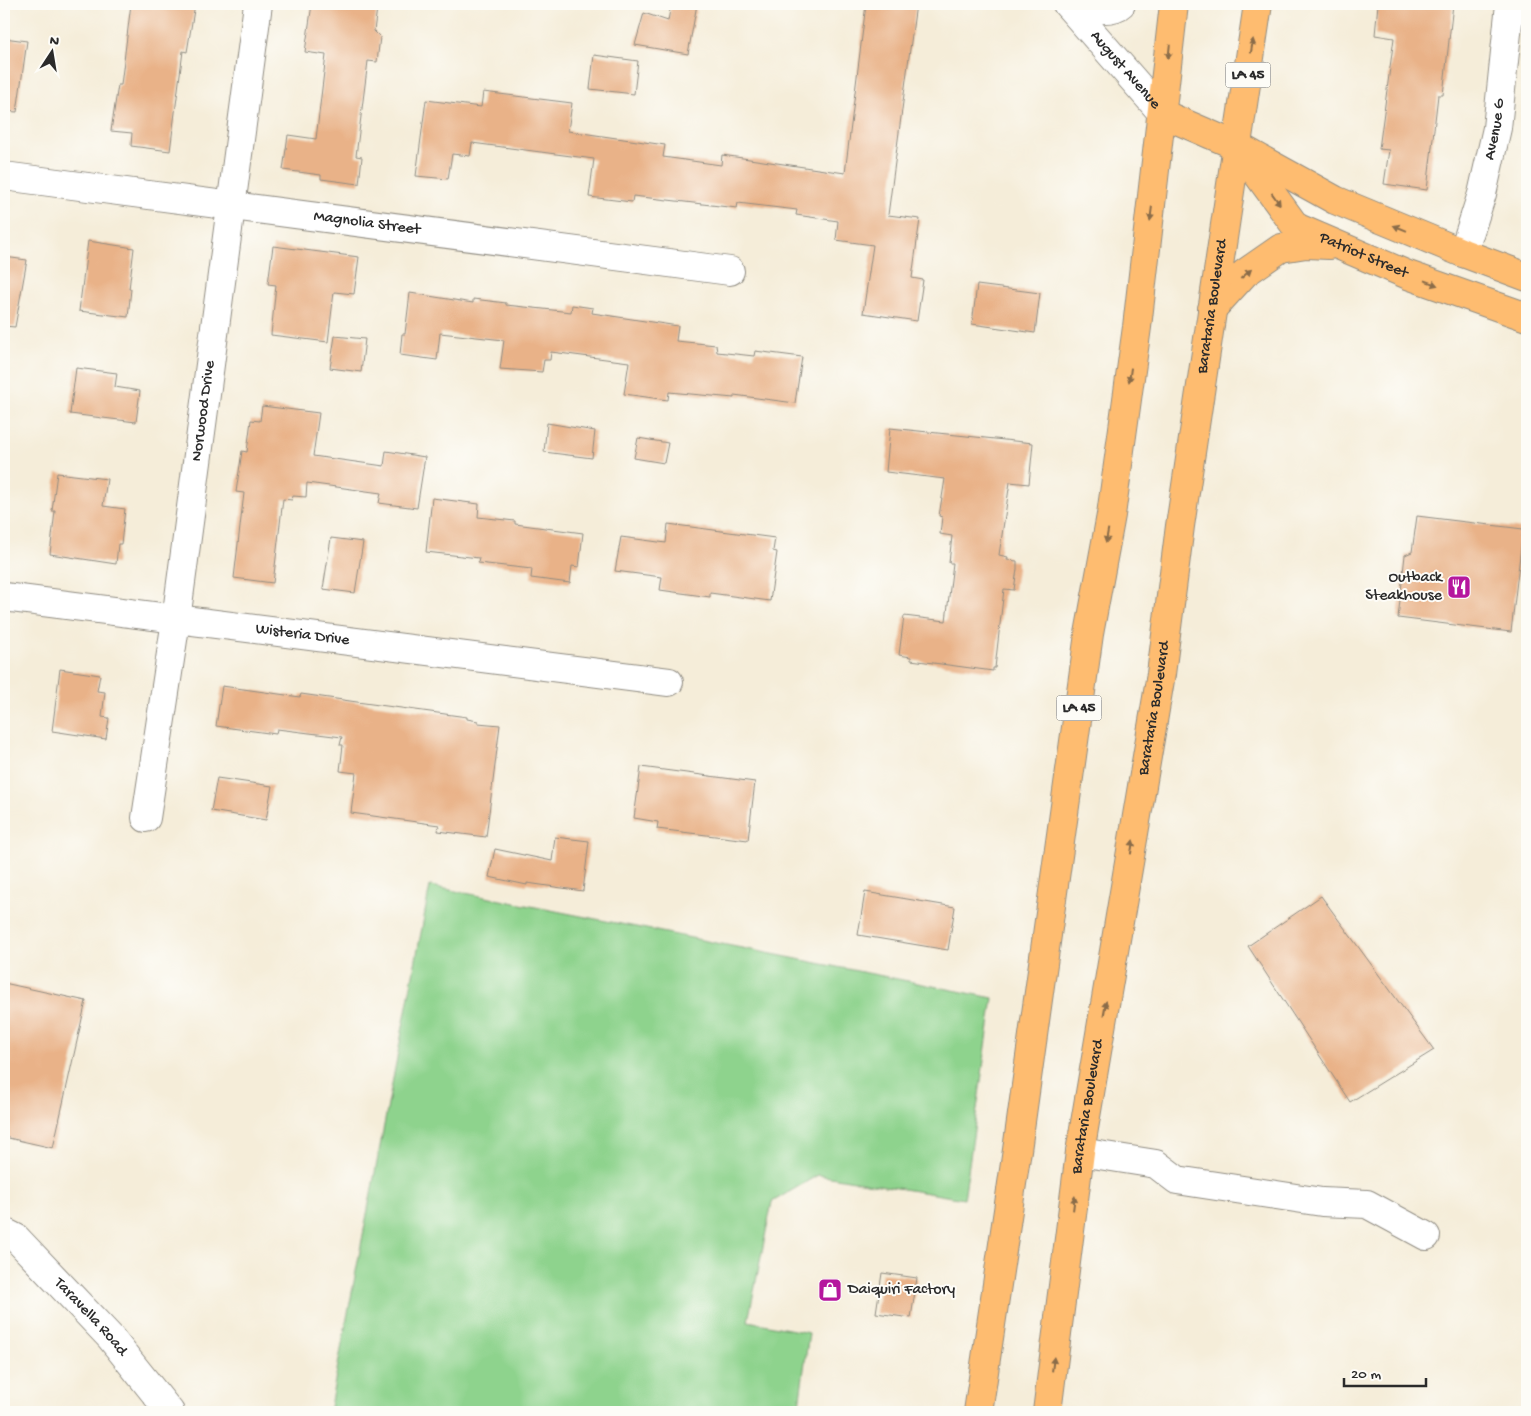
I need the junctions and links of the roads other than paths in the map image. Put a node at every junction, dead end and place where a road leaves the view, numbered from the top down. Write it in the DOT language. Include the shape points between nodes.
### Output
graph roads {
  1 [pos="258,4"];
  2 [pos="1067,4"];
  3 [pos="1121,4"];
  4 [pos="1174,4"];
  5 [pos="1258,4"];
  6 [pos="1510,4"];
  7 [pos="1162,114"];
  8 [pos="1237,146"];
  9 [pos="4,176"];
  10 [pos="230,206"];
  11 [pos="1340,246"];
  12 [pos="1463,253"];
  13 [pos="730,271"];
  14 [pos="1527,277"];
  15 [pos="1212,309"];
  16 [pos="1527,317"];
  17 [pos="4,597"];
  18 [pos="176,620"];
  19 [pos="669,682"];
  20 [pos="146,818"];
  21 [pos="1080,1152"];
  22 [pos="4,1232"];
  23 [pos="1426,1236"];
  24 [pos="170,1412"];
  25 [pos="978,1412"];
  26 [pos="1047,1412"];
  1 -- 10 [label="street, Norwood Drive"];
  2 -- 3 [label="street" via="1092,9"];
  2 -- 7 [label="street, August Avenue"];
  4 -- 7 [label="main road, LA 45, one-way"];
  8 -- 5 [label="main road, Barataria Boulevard / LA 45, one-way"];
  6 -- 12 [label="street, Avenue G" via="1497,128 1482,194"];
  7 -- 8 [label="main road"];
  7 -- 25 [label="main road, LA 45, one-way" via="1113,497 1088,644"];
  8 -- 11 [label="main road, Patriot Street, one-way" via="1296,227"];
  12 -- 8 [label="main road, one-way" via="1335,200"];
  8 -- 15 [label="main road, Barataria Boulevard / LA 45"];
  9 -- 10 [label="street, Magnolia Street"];
  10 -- 13 [label="street, Magnolia Street"];
  10 -- 18 [label="street, Norwood Drive"];
  15 -- 11 [label="main road, one-way" via="1245,273 1281,248 1306,244"];
  11 -- 16 [label="main road, Patriot Street, one-way" via="1408,275"];
  12 -- 14 [label="main road"];
  21 -- 15 [label="main road, Barataria Boulevard / LA 45, one-way" via="1161,674"];
  17 -- 18 [label="street, Wisteria Drive"];
  18 -- 19 [label="street, Wisteria Drive"];
  18 -- 20 [label="street, Norwood Drive"];
  21 -- 23 [label="street" via="1156,1164 1177,1180 1322,1202 1367,1204"];
  26 -- 21 [label="main road, Barataria Boulevard / LA 45, one-way"];
  22 -- 24 [label="street, Taravella Road" via="16,1238 110,1337"];
}
